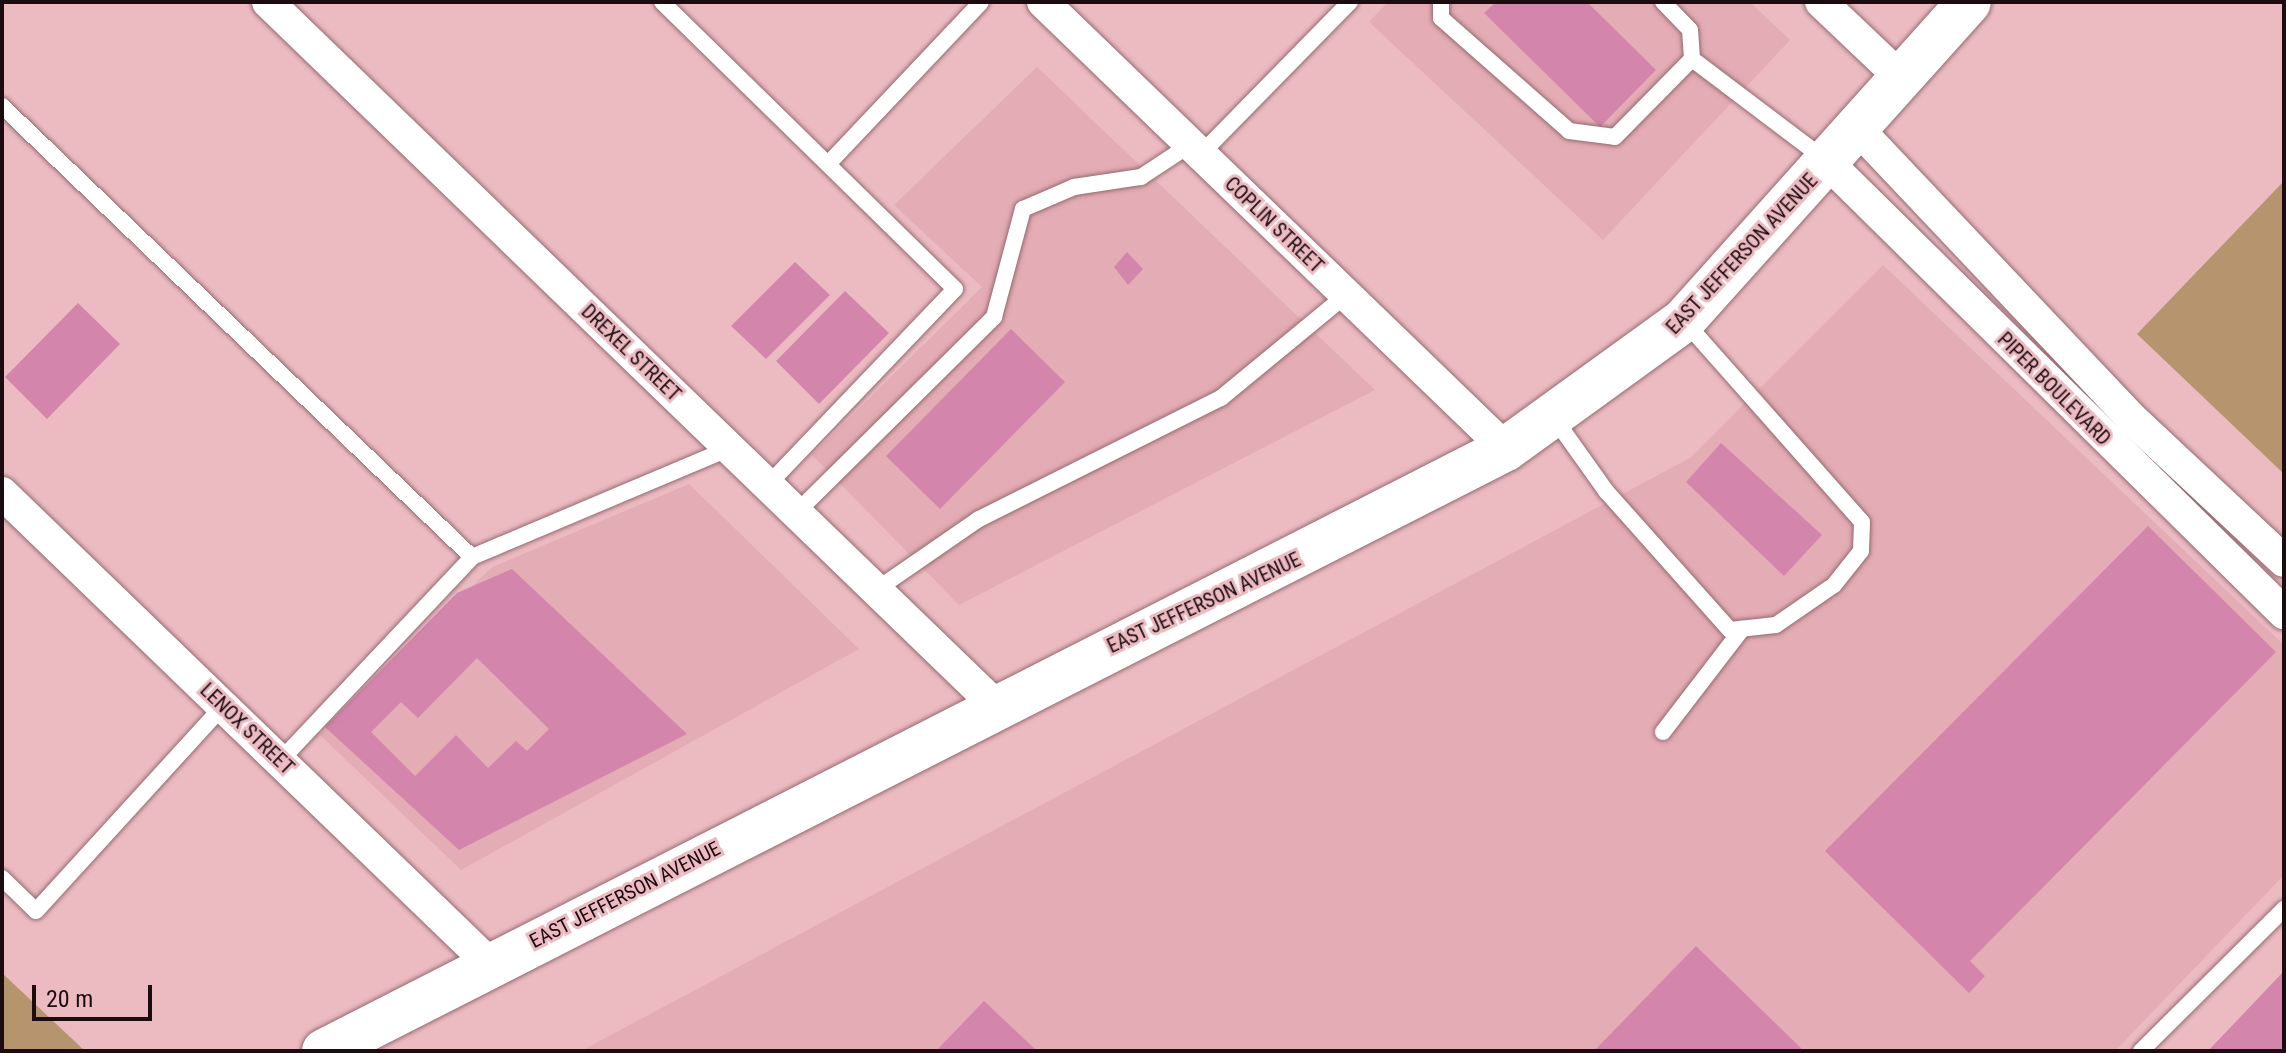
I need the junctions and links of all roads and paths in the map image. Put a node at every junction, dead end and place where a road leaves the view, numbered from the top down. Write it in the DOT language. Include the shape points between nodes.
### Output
graph roads {
  1 [pos="268,2"];
  2 [pos="662,2"];
  3 [pos="981,2"];
  4 [pos="1043,2"];
  5 [pos="1350,2"];
  6 [pos="1441,2"];
  7 [pos="1663,2"];
  8 [pos="1821,2"];
  9 [pos="1969,2"];
  10 [pos="1692,59"];
  11 [pos="1902,79"];
  12 [pos="2,106"];
  13 [pos="1858,129"];
  14 [pos="1196,149"];
  15 [pos="829,163"];
  16 [pos="1828,163"];
  17 [pos="1346,295"];
  18 [pos="1683,321"];
  19 [pos="1554,418"];
  20 [pos="730,448"];
  21 [pos="1506,449"];
  22 [pos="768,485"];
  23 [pos="2,493"];
  24 [pos="796,513"];
  25 [pos="472,557"];
  26 [pos="2284,561"];
  27 [pos="876,590"];
  28 [pos="2284,613"];
  29 [pos="1742,629"];
  30 [pos="994,704"];
  31 [pos="223,706"];
  32 [pos="1663,732"];
  33 [pos="280,761"];
  34 [pos="2,878"];
  35 [pos="2284,909"];
  36 [pos="491,965"];
  37 [pos="324,1051"];
  38 [pos="2141,1051"];
  1 -- 20 [label="street, DREXEL STREET"];
  2 -- 15 [label="lane"];
  3 -- 15 [label="lane"];
  4 -- 14 [label="street, COPLIN STREET"];
  5 -- 14 [label="lane"];
  6 -- 10 [label="lane" via="1441,18 1569,131 1615,137"];
  7 -- 10 [label="lane" via="1690,30"];
  8 -- 11 [label="street"];
  9 -- 11 [label="main road, EAST JEFFERSON AVENUE"];
  10 -- 16 [label="lane"];
  11 -- 13 [label="main road, EAST JEFFERSON AVENUE"];
  12 -- 25 [label="lane"];
  13 -- 16 [label="main road, EAST JEFFERSON AVENUE"];
  13 -- 26 [label="street, PIPER BOULEVARD" via="2129,416"];
  14 -- 17 [label="street, COPLIN STREET"];
  14 -- 24 [label="lane" via="1141,177 1074,187 1023,209 994,317"];
  15 -- 22 [label="lane" via="955,289"];
  16 -- 18 [label="main road, EAST JEFFERSON AVENUE"];
  16 -- 28 [label="street, PIPER BOULEVARD"];
  17 -- 21 [label="street, COPLIN STREET"];
  17 -- 27 [label="lane" via="1221,398 979,519"];
  18 -- 19 [label="main road, EAST JEFFERSON AVENUE"];
  18 -- 29 [label="lane" via="1862,522 1861,551 1834,585 1776,625"];
  19 -- 21 [label="main road, EAST JEFFERSON AVENUE"];
  19 -- 29 [label="lane" via="1606,491 1719,619 1730,630"];
  20 -- 22 [label="street, DREXEL STREET"];
  20 -- 25 [label="lane"];
  21 -- 30 [label="main road, EAST JEFFERSON AVENUE" via="1243,587"];
  22 -- 24 [label="street, DREXEL STREET"];
  23 -- 31 [label="street, LENOX STREET"];
  24 -- 27 [label="street, DREXEL STREET"];
  25 -- 33 [label="lane"];
  27 -- 30 [label="street, DREXEL STREET"];
  29 -- 32 [label="lane"];
  30 -- 36 [label="main road, EAST JEFFERSON AVENUE"];
  31 -- 33 [label="street, LENOX STREET"];
  31 -- 34 [label="lane" via="36,911"];
  33 -- 36 [label="street, LENOX STREET"];
  35 -- 38 [label="lane"];
  36 -- 37 [label="main road, EAST JEFFERSON AVENUE"];
}
